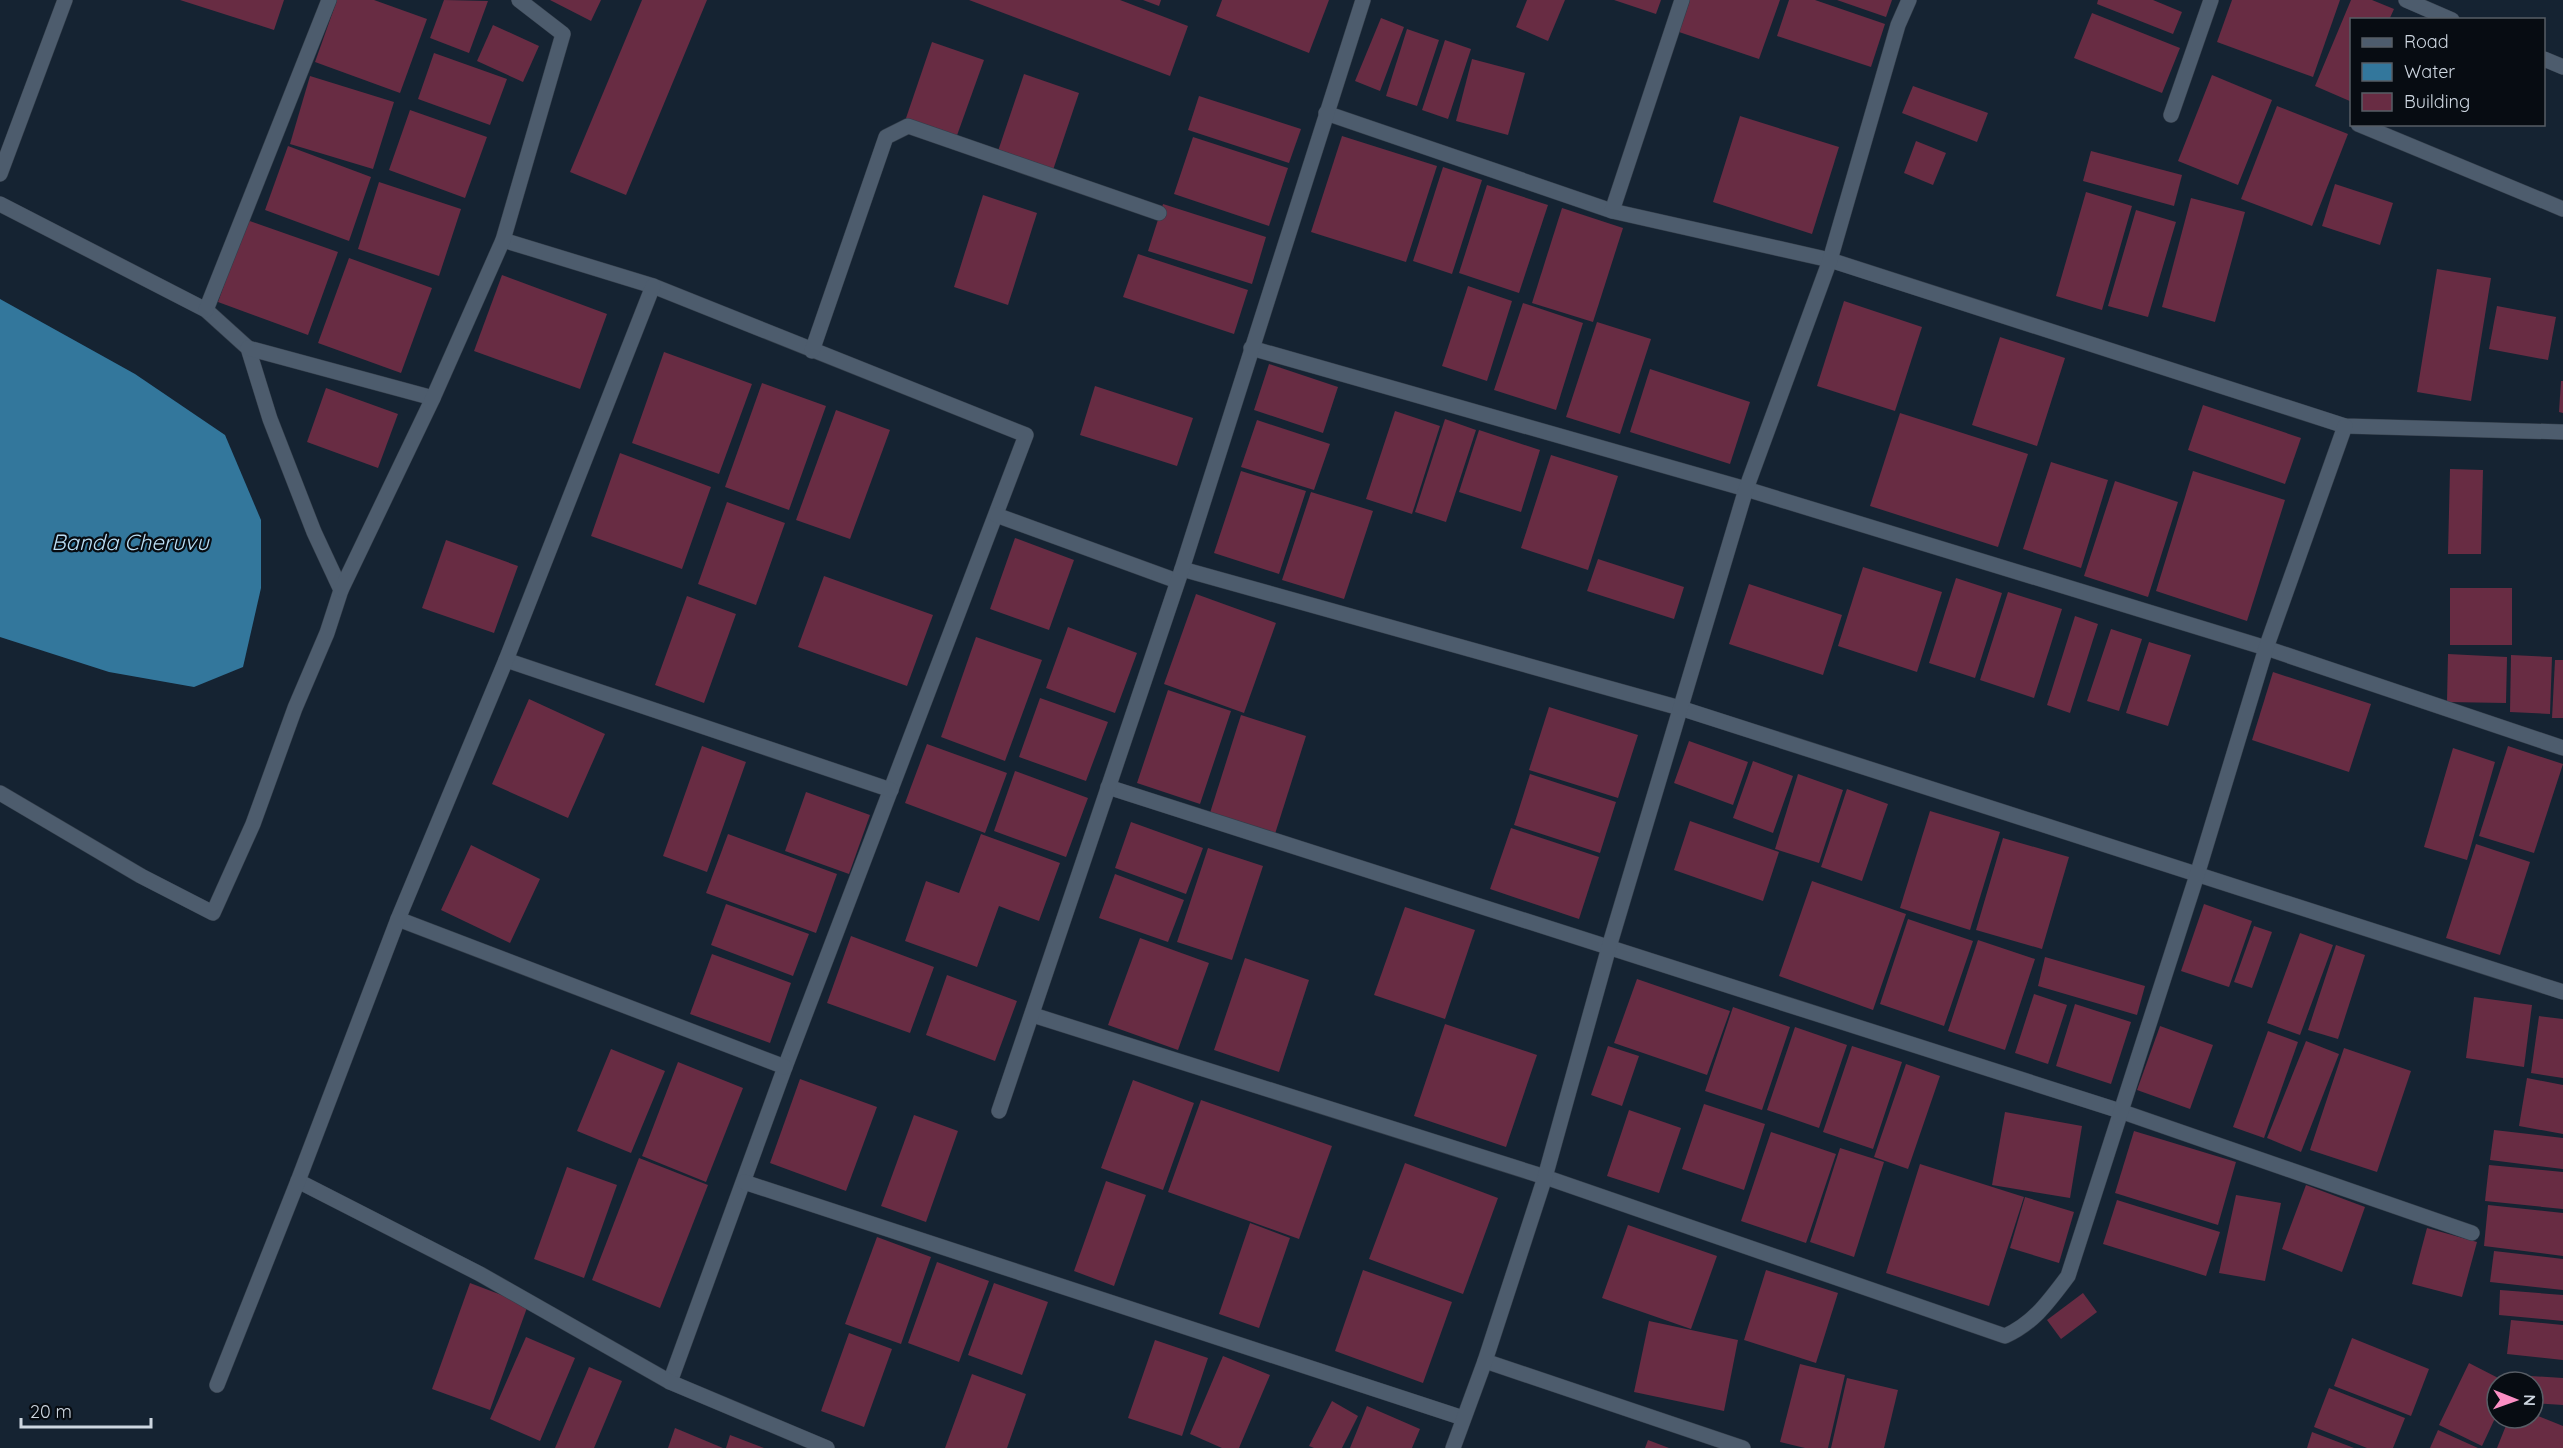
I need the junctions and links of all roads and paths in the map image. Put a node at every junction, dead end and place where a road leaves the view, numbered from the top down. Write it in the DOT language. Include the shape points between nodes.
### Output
graph roads {
  1 [pos="65,0"];
  2 [pos="329,0"];
  3 [pos="519,0"];
  4 [pos="1362,0"];
  5 [pos="1682,0"];
  6 [pos="1909,0"];
  7 [pos="2211,0"];
  8 [pos="2406,0"];
  9 [pos="2447,18"];
  10 [pos="2545,59"];
  11 [pos="2563,67"];
  12 [pos="1326,113"];
  13 [pos="2171,115"];
  14 [pos="2363,126"];
  15 [pos="0,174"];
  16 [pos="0,204"];
  17 [pos="2563,209"];
  18 [pos="1611,211"];
  19 [pos="1159,213"];
  20 [pos="503,240"];
  21 [pos="1830,260"];
  22 [pos="653,286"];
  23 [pos="206,310"];
  24 [pos="248,348"];
  25 [pos="1251,348"];
  26 [pos="812,351"];
  27 [pos="434,398"];
  28 [pos="2345,426"];
  29 [pos="2563,432"];
  30 [pos="1746,489"];
  31 [pos="996,515"];
  32 [pos="1179,575"];
  33 [pos="341,590"];
  34 [pos="2266,648"];
  35 [pos="506,660"];
  36 [pos="1680,708"];
  37 [pos="2563,748"];
  38 [pos="1108,788"];
  39 [pos="891,790"];
  40 [pos="0,793"];
  41 [pos="2197,875"];
  42 [pos="398,919"];
  43 [pos="1609,947"];
  44 [pos="2563,992"];
  45 [pos="1033,1015"];
  46 [pos="785,1067"];
  47 [pos="2120,1111"];
  48 [pos="999,1112"];
  49 [pos="1545,1177"];
  50 [pos="298,1181"];
  51 [pos="744,1182"];
  52 [pos="2472,1233"];
  53 [pos="1485,1361"];
  54 [pos="670,1382"];
  55 [pos="217,1385"];
  56 [pos="1463,1418"];
  57 [pos="827,1448"];
  58 [pos="1454,1448"];
  59 [pos="1743,1448"];
  1 -- 15 [label="street"];
  2 -- 23 [label="street"];
  3 -- 20 [label="street" via="563,33"];
  4 -- 12 [label="street"];
  5 -- 18 [label="street"];
  6 -- 21 [label="street"];
  7 -- 13 [label="street"];
  8 -- 9 [label="street"];
  10 -- 11 [label="street"];
  12 -- 18 [label="street"];
  12 -- 25 [label="street"];
  14 -- 17 [label="street"];
  16 -- 23 [label="street"];
  18 -- 21 [label="street"];
  19 -- 26 [label="street" via="908,126 886,137"];
  20 -- 22 [label="street"];
  20 -- 27 [label="street"];
  21 -- 28 [label="street"];
  21 -- 30 [label="street"];
  22 -- 26 [label="street"];
  22 -- 35 [label="street"];
  23 -- 24 [label="street"];
  24 -- 27 [label="street"];
  24 -- 33 [label="street" via="270,419"];
  25 -- 30 [label="street"];
  25 -- 32 [label="street"];
  26 -- 31 [label="street" via="1026,435"];
  27 -- 33 [label="street"];
  28 -- 29 [label="street"];
  28 -- 34 [label="street"];
  30 -- 34 [label="street"];
  30 -- 36 [label="street"];
  31 -- 32 [label="street"];
  31 -- 39 [label="street"];
  32 -- 36 [label="street"];
  32 -- 38 [label="street"];
  33 -- 40 [label="street" via="262,802 213,913 141,876"];
  34 -- 37 [label="street"];
  34 -- 41 [label="street"];
  35 -- 39 [label="street"];
  35 -- 42 [label="street"];
  36 -- 41 [label="street"];
  36 -- 43 [label="street"];
  38 -- 43 [label="street"];
  38 -- 45 [label="street"];
  39 -- 46 [label="street"];
  41 -- 44 [label="street"];
  41 -- 47 [label="street"];
  42 -- 46 [label="street"];
  42 -- 50 [label="street"];
  43 -- 47 [label="street"];
  43 -- 49 [label="street"];
  45 -- 48 [label="street"];
  45 -- 49 [label="street"];
  46 -- 51 [label="street"];
  47 -- 49 [label="street" via="2068,1276 2041,1312 2005,1336"];
  47 -- 52 [label="street"];
  49 -- 53 [label="street"];
  50 -- 54 [label="street" via="480,1274"];
  50 -- 55 [label="street"];
  51 -- 54 [label="street"];
  51 -- 56 [label="street"];
  53 -- 56 [label="street"];
  53 -- 59 [label="street"];
  54 -- 57 [label="street"];
  56 -- 58 [label="street"];
}
